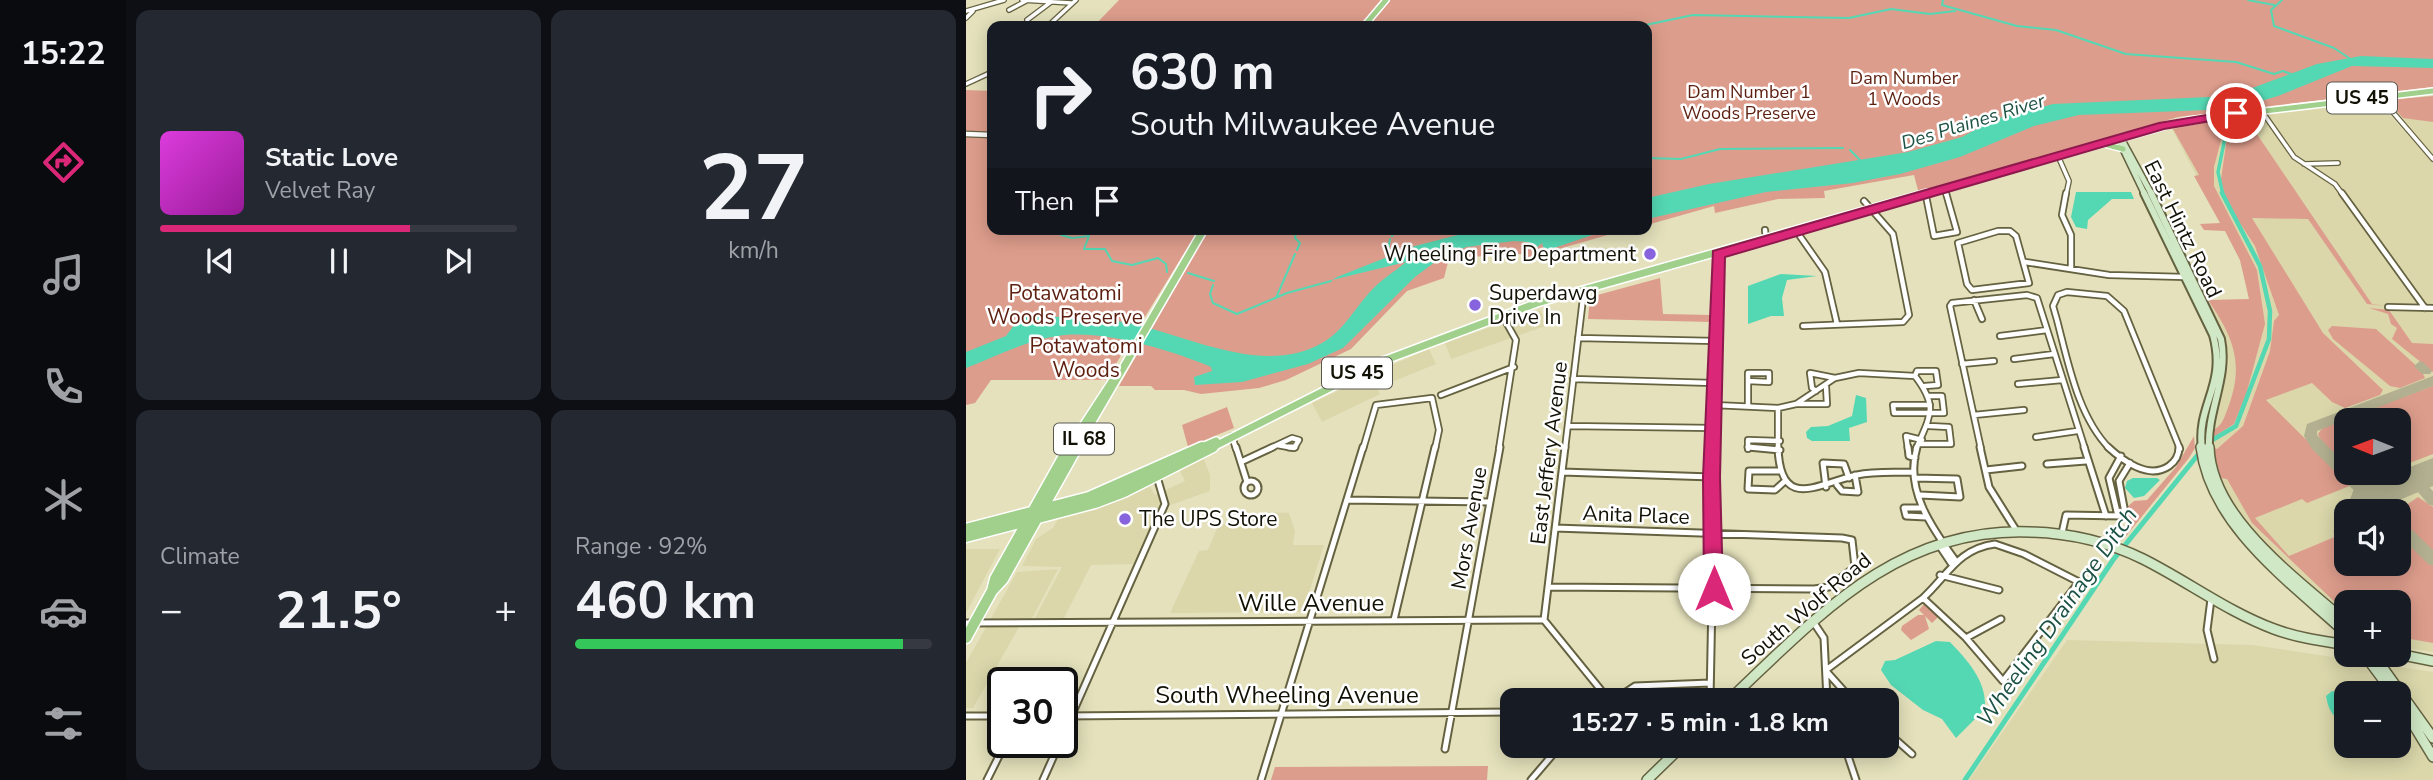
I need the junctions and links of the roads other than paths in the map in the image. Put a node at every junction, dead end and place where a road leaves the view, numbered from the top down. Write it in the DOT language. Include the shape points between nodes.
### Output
graph roads {
  1 [pos="1004,0"];
  2 [pos="1024,0"];
  3 [pos="1076,0"];
  4 [pos="1386,0"];
  5 [pos="1052,1"];
  6 [pos="1071,3"];
  7 [pos="973,10"];
  8 [pos="1009,10"];
  9 [pos="966,11"];
  10 [pos="966,18"];
  11 [pos="1027,20"];
  12 [pos="1053,21"];
  13 [pos="1368,21"];
  14 [pos="987,74"];
  15 [pos="966,84"];
  16 [pos="2433,91"];
  17 [pos="2379,96"];
  18 [pos="2261,110"];
  19 [pos="966,134"];
  20 [pos="987,135"];
  21 [pos="2121,138"];
  22 [pos="2101,143"];
  23 [pos="2123,149"];
  24 [pos="2058,156"];
  25 [pos="2433,159"];
  26 [pos="2042,160"];
  27 [pos="2337,163"];
  28 [pos="2303,164"];
  29 [pos="2062,166"];
  30 [pos="1945,190"];
  31 [pos="1912,194"];
  32 [pos="1924,196"];
  33 [pos="1864,201"];
  34 [pos="1872,211"];
  35 [pos="1765,230"];
  36 [pos="1797,232"];
  37 [pos="1201,235"];
  38 [pos="1766,241"];
  39 [pos="1718,254"];
  40 [pos="2025,262"];
  41 [pos="2071,268"];
  42 [pos="2186,277"];
  43 [pos="1584,290"];
  44 [pos="1974,300"];
  45 [pos="2388,307"];
  46 [pos="2425,308"];
  47 [pos="2433,308"];
  48 [pos="1502,315"];
  49 [pos="1982,319"];
  50 [pos="1837,324"];
  51 [pos="1803,326"];
  52 [pos="2047,330"];
  53 [pos="2000,336"];
  54 [pos="1578,338"];
  55 [pos="1716,341"];
  56 [pos="2054,354"];
  57 [pos="2014,359"];
  58 [pos="1994,361"];
  59 [pos="1962,364"];
  60 [pos="1514,367"];
  61 [pos="1117,375"];
  62 [pos="1915,376"];
  63 [pos="1835,378"];
  64 [pos="1573,379"];
  65 [pos="2062,380"];
  66 [pos="1748,382"];
  67 [pos="1714,383"];
  68 [pos="2018,384"];
  69 [pos="1826,386"];
  70 [pos="1926,386"];
  71 [pos="1816,391"];
  72 [pos="1441,395"];
  73 [pos="1929,396"];
  74 [pos="1796,404"];
  75 [pos="1714,405"];
  76 [pos="1748,405"];
  77 [pos="1930,405"];
  78 [pos="1778,408"];
  79 [pos="2024,410"];
  80 [pos="1932,414"];
  81 [pos="1974,415"];
  82 [pos="1568,426"];
  83 [pos="1929,426"];
  84 [pos="1713,429"];
  85 [pos="2077,431"];
  86 [pos="1232,436"];
  87 [pos="2036,437"];
  88 [pos="1780,441"];
  89 [pos="1921,442"];
  90 [pos="1276,445"];
  91 [pos="1780,450"];
  92 [pos="2121,456"];
  93 [pos="1915,458"];
  94 [pos="1243,461"];
  95 [pos="2086,461"];
  96 [pos="2130,463"];
  97 [pos="2207,463"];
  98 [pos="2046,464"];
  99 [pos="2022,466"];
  100 [pos="1986,470"];
  101 [pos="1780,471"];
  102 [pos="1562,472"];
  103 [pos="1914,475"];
  104 [pos="1156,476"];
  105 [pos="1712,477"];
  106 [pos="1852,477"];
  107 [pos="1785,481"];
  108 [pos="1247,482"];
  109 [pos="1837,484"];
  110 [pos="1058,485"];
  111 [pos="1118,487"];
  112 [pos="1826,487"];
  113 [pos="1920,495"];
  114 [pos="1347,500"];
  115 [pos="1422,501"];
  116 [pos="1490,502"];
  117 [pos="1044,508"];
  118 [pos="1923,508"];
  119 [pos="1035,515"];
  120 [pos="2106,516"];
  121 [pos="2120,516"];
  122 [pos="1926,517"];
  123 [pos="1027,521"];
  124 [pos="1555,528"];
  125 [pos="966,529"];
  126 [pos="2016,530"];
  127 [pos="2062,534"];
  128 [pos="1714,535"];
  129 [pos="966,537"];
  130 [pos="1940,544"];
  131 [pos="1953,562"];
  132 [pos="1940,575"];
  133 [pos="1548,587"];
  134 [pos="1714,589"];
  135 [pos="1999,590"];
  136 [pos="992,591"];
  137 [pos="1923,598"];
  138 [pos="2211,598"];
  139 [pos="2334,611"];
  140 [pos="2001,619"];
  141 [pos="1394,620"];
  142 [pos="1469,620"];
  143 [pos="1544,620"];
  144 [pos="1310,621"];
  145 [pos="1113,622"];
  146 [pos="2334,622"];
  147 [pos="970,623"];
  148 [pos="1814,623"];
  149 [pos="966,638"];
  150 [pos="1966,638"];
  151 [pos="2334,642"];
  152 [pos="2411,657"];
  153 [pos="2214,659"];
  154 [pos="2433,661"];
  155 [pos="2382,667"];
  156 [pos="1826,670"];
  157 [pos="1710,683"];
  158 [pos="1601,688"];
  159 [pos="1632,688"];
  160 [pos="1710,688"];
  161 [pos="1742,688"];
  162 [pos="1827,688"];
  163 [pos="1842,688"];
  164 [pos="1078,702"];
  165 [pos="1452,712"];
  166 [pos="1500,712"];
  167 [pos="1281,714"];
  168 [pos="966,716"];
  169 [pos="987,716"];
  170 [pos="1078,716"];
  171 [pos="2411,721"];
  172 [pos="2433,738"];
  173 [pos="1899,742"];
  174 [pos="1445,749"];
  175 [pos="1912,754"];
  176 [pos="2433,757"];
  177 [pos="998,758"];
  178 [pos="1053,758"];
  179 [pos="1548,758"];
  180 [pos="1670,758"];
  181 [pos="1849,758"];
  182 [pos="987,780"];
  183 [pos="1043,780"];
  184 [pos="1261,780"];
  185 [pos="1531,780"];
  186 [pos="1647,780"];
  187 [pos="1856,780"];
  1 -- 7 [label="street"];
  2 -- 5 [label="street"];
  2 -- 8 [label="street"];
  3 -- 6 [label="street"];
  4 -- 13 [label="main road"];
  5 -- 6 [label="street"];
  5 -- 11 [label="street"];
  6 -- 12 [label="street"];
  7 -- 9 [label="street"];
  7 -- 10 [label="street"];
  14 -- 15 [label="street"];
  16 -- 17 [label="main road, US 45"];
  17 -- 18 [label="main road, US 45"];
  17 -- 25 [label="street"];
  18 -- 21 [label="main road, US 45" via="2188,120"];
  18 -- 28 [label="street"];
  19 -- 20 [label="street"];
  21 -- 22 [label="main road, US 45"];
  21 -- 23 [label="main road, East Hintz Road"];
  21 -- 97 [label="main road, East Hintz Road" via="2221,339 2226,369 2207,432"];
  22 -- 23 [label="main road"];
  22 -- 24 [label="main road, US 45"];
  23 -- 42 [label="main road, East Hintz Road"];
  24 -- 26 [label="main road, US 45"];
  24 -- 29 [label="street"];
  26 -- 29 [label="street"];
  26 -- 30 [label="main road, US 45"];
  27 -- 28 [label="street"];
  28 -- 46 [label="street" via="2335,184"];
  29 -- 41 [label="street" via="2069,181 2063,215 2071,235"];
  30 -- 32 [label="main road, US 45"];
  30 -- 32 [label="street" via="1957,232 1934,236"];
  31 -- 32 [label="street"];
  32 -- 34 [label="main road, US 45"];
  33 -- 34 [label="street"];
  34 -- 36 [label="main road, US 45"];
  34 -- 50 [label="street" via="1893,234 1909,315 1903,322"];
  35 -- 38 [label="street"];
  36 -- 38 [label="main road, US 45"];
  36 -- 50 [label="street" via="1825,272"];
  37 -- 61 [label="main road, IL 68"];
  38 -- 39 [label="main road, US 45"];
  39 -- 43 [label="main road, US 45"];
  39 -- 55 [label="street"];
  40 -- 40 [label="street" via="2010,231 1993,231 1958,243 1972,290 2029,283"];
  40 -- 41 [label="street"];
  41 -- 42 [label="street" via="2109,275"];
  42 -- 97 [label="main road, East Hintz Road" via="2218,353 2217,379 2199,428"];
  43 -- 48 [label="main road, US 45"];
  43 -- 54 [label="street, East Jeffery Avenue"];
  44 -- 49 [label="street"];
  44 -- 52 [label="street" via="2033,296"];
  44 -- 59 [label="street" via="1950,304"];
  45 -- 46 [label="street"];
  46 -- 47 [label="street"];
  48 -- 60 [label="street, Mors Avenue" via="1516,340"];
  48 -- 86 [label="main road, US 45" via="1383,361"];
  50 -- 51 [label="street"];
  52 -- 53 [label="street"];
  52 -- 56 [label="street"];
  54 -- 55 [label="street"];
  54 -- 64 [label="street, East Jeffery Avenue"];
  55 -- 67 [label="street"];
  56 -- 57 [label="street"];
  56 -- 65 [label="street"];
  58 -- 59 [label="street"];
  59 -- 81 [label="street"];
  60 -- 72 [label="street"];
  60 -- 116 [label="street, Mors Avenue"];
  61 -- 110 [label="main road, IL 68"];
  61 -- 119 [label="main road, IL 68" via="1100,396"];
  62 -- 63 [label="street" via="1859,373"];
  62 -- 70 [label="street"];
  62 -- 70 [label="street" via="1917,371 1936,371 1938,385"];
  63 -- 69 [label="street"];
  63 -- 71 [label="street" via="1810,373"];
  64 -- 67 [label="street"];
  64 -- 82 [label="street, East Jeffery Avenue"];
  65 -- 68 [label="street"];
  65 -- 85 [label="street"];
  66 -- 66 [label="street" via="1748,373 1769,373 1769,382"];
  66 -- 76 [label="street"];
  67 -- 75 [label="street"];
  69 -- 71 [label="street"];
  69 -- 74 [label="street" via="1827,404"];
  70 -- 73 [label="street"];
  71 -- 74 [label="street"];
  73 -- 77 [label="street"];
  73 -- 80 [label="street" via="1942,396 1944,413"];
  74 -- 78 [label="street"];
  75 -- 76 [label="street"];
  75 -- 84 [label="street"];
  76 -- 78 [label="street"];
  77 -- 80 [label="street"];
  77 -- 80 [label="street" via="1893,405 1895,413"];
  78 -- 88 [label="street"];
  79 -- 81 [label="street"];
  80 -- 83 [label="street"];
  81 -- 100 [label="street"];
  82 -- 84 [label="street"];
  82 -- 102 [label="street, East Jeffery Avenue"];
  83 -- 89 [label="street"];
  83 -- 89 [label="street" via="1949,427 1951,444"];
  84 -- 105 [label="street"];
  85 -- 87 [label="street"];
  85 -- 95 [label="street"];
  86 -- 94 [label="street"];
  86 -- 104 [label="main road, US 45"];
  86 -- 111 [label="main road, US 45"];
  88 -- 91 [label="street"];
  88 -- 91 [label="street" via="1748,440 1748,449"];
  89 -- 93 [label="street"];
  89 -- 93 [label="street" via="1906,436 1909,456"];
  90 -- 90 [label="street" via="1296,438 1299,444 1294,448"];
  90 -- 94 [label="street"];
  91 -- 101 [label="street"];
  92 -- 96 [label="street"];
  92 -- 96 [label="street" via="2094,429 2055,312 2058,295 2096,293 2114,299 2124,311 2180,450 2172,464 2157,471"];
  92 -- 121 [label="street" via="2109,478"];
  93 -- 103 [label="street"];
  94 -- 108 [label="street"];
  95 -- 98 [label="street"];
  95 -- 120 [label="street"];
  96 -- 121 [label="street" via="2119,481 2124,513"];
  97 -- 139 [label="main road, East Hintz Road" via="2252,537"];
  97 -- 146 [label="main road, East Hintz Road" via="2217,497 2246,539"];
  99 -- 100 [label="street"];
  100 -- 126 [label="street" via="1996,502"];
  101 -- 107 [label="street"];
  101 -- 107 [label="street" via="1749,471 1748,489 1775,490"];
  102 -- 105 [label="street"];
  102 -- 124 [label="street, East Jeffery Avenue"];
  103 -- 106 [label="street"];
  103 -- 113 [label="street"];
  103 -- 113 [label="street" via="1957,479 1960,497"];
  104 -- 119 [label="main road, US 45" via="1095,503"];
  104 -- 145 [label="street" via="1165,504"];
  105 -- 128 [label="street"];
  106 -- 109 [label="street"];
  106 -- 109 [label="street" via="1858,492 1842,491"];
  106 -- 112 [label="street" via="1844,464 1823,463"];
  107 -- 112 [label="street" via="1808,489"];
  109 -- 112 [label="street"];
  110 -- 111 [label="main road" via="1059,495 1066,498"];
  110 -- 117 [label="main road, IL 68"];
  111 -- 117 [label="main road, US 45"];
  113 -- 118 [label="street"];
  114 -- 115 [label="street"];
  114 -- 115 [label="street" via="1376,405 1432,398 1439,430"];
  114 -- 144 [label="street"];
  115 -- 116 [label="street"];
  115 -- 141 [label="street"];
  116 -- 142 [label="street, Mors Avenue"];
  117 -- 119 [label="main road, IL 68"];
  118 -- 122 [label="street"];
  118 -- 122 [label="street" via="1904,508 1906,516"];
  119 -- 123 [label="main road, IL 68"];
  119 -- 125 [label="main road, US 45"];
  119 -- 136 [label="main road, IL 68" via="1003,579"];
  120 -- 121 [label="street"];
  120 -- 127 [label="street" via="2066,516"];
  122 -- 130 [label="street"];
  123 -- 129 [label="main road"];
  123 -- 136 [label="main road, IL 68"];
  124 -- 128 [label="street, Anita Place"];
  124 -- 133 [label="street, East Jeffery Avenue"];
  126 -- 127 [label="main road, South Wolf Road"];
  126 -- 130 [label="main road, South Wolf Road" via="1980,533"];
  127 -- 138 [label="main road, South Wolf Road" via="2140,558"];
  128 -- 134 [label="street"];
  128 -- 134 [label="street, Anita Place" via="1852,540 1855,567 1829,587"];
  130 -- 131 [label="street"];
  130 -- 148 [label="main road, South Wolf Road" via="1889,565"];
  131 -- 132 [label="street"];
  131 -- 150 [label="street" via="1997,544 2078,582 2003,681"];
  132 -- 135 [label="street"];
  132 -- 137 [label="street"];
  133 -- 134 [label="street"];
  133 -- 143 [label="street, East Jeffery Avenue"];
  134 -- 157 [label="street"];
  136 -- 147 [label="main road, IL 68"];
  137 -- 150 [label="street"];
  137 -- 156 [label="street"];
  138 -- 151 [label="main road, South Wolf Road" via="2285,633"];
  138 -- 153 [label="street" via="2207,642"];
  140 -- 150 [label="street"];
  141 -- 142 [label="street, Wille Avenue"];
  141 -- 144 [label="street, Wille Avenue"];
  142 -- 143 [label="street, Wille Avenue"];
  142 -- 165 [label="street, Mors Avenue"];
  143 -- 158 [label="street"];
  144 -- 145 [label="street, Wille Avenue"];
  144 -- 167 [label="street"];
  145 -- 147 [label="street, Wille Avenue"];
  145 -- 164 [label="street"];
  147 -- 149 [label="main road, IL 68"];
  148 -- 156 [label="street" via="1824,638"];
  148 -- 161 [label="main road, South Wolf Road"];
  152 -- 154 [label="main road"];
  155 -- 172 [label="main road"];
  156 -- 162 [label="street"];
  156 -- 163 [label="street"];
  157 -- 159 [label="street"];
  157 -- 160 [label="street"];
  165 -- 166 [label="street, South Wheeling Avenue"];
  165 -- 167 [label="street, South Wheeling Avenue"];
  165 -- 174 [label="street, Mors Avenue"];
  167 -- 170 [label="street, South Wheeling Avenue"];
  167 -- 184 [label="street"];
  168 -- 169 [label="street"];
  171 -- 176 [label="main road"];
  173 -- 175 [label="street"];
  177 -- 182 [label="street"];
  178 -- 183 [label="street"];
  179 -- 185 [label="street"];
  180 -- 186 [label="main road"];
  181 -- 187 [label="street"];
}
